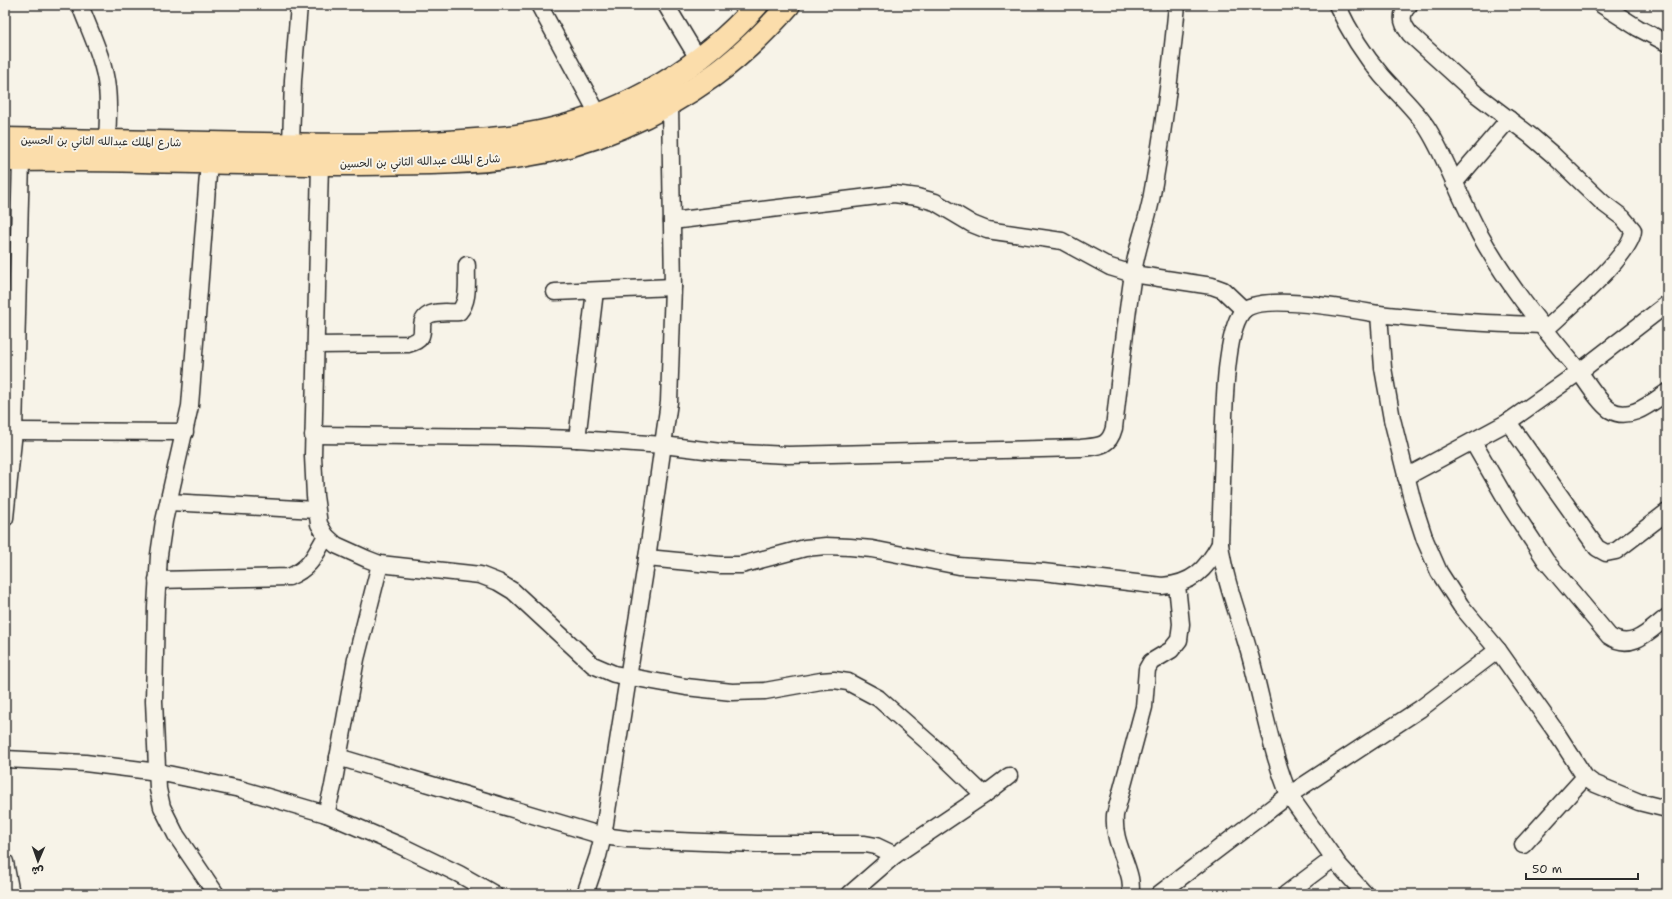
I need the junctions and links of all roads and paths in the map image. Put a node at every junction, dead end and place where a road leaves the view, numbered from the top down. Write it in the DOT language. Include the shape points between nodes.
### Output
graph roads {
  1 [pos="80,5"];
  2 [pos="300,5"];
  3 [pos="539,5"];
  4 [pos="666,5"];
  5 [pos="757,5"];
  6 [pos="789,5"];
  7 [pos="1177,5"];
  8 [pos="1337,5"];
  9 [pos="1409,5"];
  10 [pos="1602,5"];
  11 [pos="1667,43"];
  12 [pos="698,60"];
  13 [pos="670,104"];
  14 [pos="598,114"];
  15 [pos="1509,120"];
  16 [pos="5,139"];
  17 [pos="107,140"];
  18 [pos="291,144"];
  19 [pos="380,154"];
  20 [pos="13,160"];
  21 [pos="210,162"];
  22 [pos="320,164"];
  23 [pos="1454,183"];
  24 [pos="672,221"];
  25 [pos="467,265"];
  26 [pos="1133,274"];
  27 [pos="673,287"];
  28 [pos="595,291"];
  29 [pos="555,292"];
  30 [pos="1667,304"];
  31 [pos="1244,310"];
  32 [pos="1379,314"];
  33 [pos="1543,328"];
  34 [pos="316,345"];
  35 [pos="1579,372"];
  36 [pos="1667,392"];
  37 [pos="1508,422"];
  38 [pos="14,431"];
  39 [pos="185,432"];
  40 [pos="313,435"];
  41 [pos="576,439"];
  42 [pos="1473,442"];
  43 [pos="663,445"];
  44 [pos="8,450"];
  45 [pos="1406,477"];
  46 [pos="169,502"];
  47 [pos="316,510"];
  48 [pos="1667,512"];
  49 [pos="5,518"];
  50 [pos="326,536"];
  51 [pos="1220,544"];
  52 [pos="647,558"];
  53 [pos="380,564"];
  54 [pos="158,580"];
  55 [pos="1177,585"];
  56 [pos="1667,617"];
  57 [pos="1498,650"];
  58 [pos="628,676"];
  59 [pos="338,757"];
  60 [pos="5,759"];
  61 [pos="158,772"];
  62 [pos="1009,776"];
  63 [pos="1585,777"];
  64 [pos="1289,794"];
  65 [pos="984,795"];
  66 [pos="1667,809"];
  67 [pos="326,814"];
  68 [pos="602,836"];
  69 [pos="1523,845"];
  70 [pos="895,855"];
  71 [pos="1334,858"];
  72 [pos="5,862"];
  73 [pos="11,894"];
  74 [pos="216,894"];
  75 [pos="494,894"];
  76 [pos="584,894"];
  77 [pos="850,894"];
  78 [pos="1131,894"];
  79 [pos="1159,894"];
  80 [pos="1286,894"];
  81 [pos="1365,894"];
  1 -- 17 [label="street" via="105,74 108,100"];
  2 -- 18 [label="street" via="293,80"];
  3 -- 14 [label="street"];
  4 -- 12 [label="street"];
  5 -- 12 [label="main road, شارع الملك عبدالله الثاني بن الحسين" via="723,41"];
  6 -- 13 [label="main road, شارع الملك عبدالله الثاني بن الحسين" via="751,45 713,76"];
  7 -- 26 [label="street" via="1151,201 1138,245"];
  8 -- 23 [label="street" via="1352,35 1366,55 1426,126"];
  9 -- 15 [label="street" via="1403,11 1402,17 1404,26 1410,34 1477,95"];
  10 -- 11 [label="street"];
  12 -- 14 [label="main road, شارع الملك عبدالله الثاني بن الحسين" via="650,91"];
  13 -- 19 [label="main road, شارع الملك عبدالله الثاني بن الحسين" via="636,121 591,138 522,156 485,160"];
  13 -- 24 [label="street"];
  14 -- 19 [label="main road, شارع الملك عبدالله الثاني بن الحسين" via="549,130 510,137 439,143"];
  15 -- 23 [label="street"];
  15 -- 33 [label="street" via="1552,154 1633,230 1631,241 1611,265"];
  16 -- 17 [label="main road, شارع الملك عبدالله الثاني بن الحسين"];
  17 -- 18 [label="main road, شارع الملك عبدالله الثاني بن الحسين"];
  18 -- 19 [label="main road, شارع الملك عبدالله الثاني بن الحسين"];
  19 -- 22 [label="main road, شارع الملك عبدالله الثاني بن الحسين"];
  20 -- 21 [label="main road, شارع الملك عبدالله الثاني بن الحسين"];
  20 -- 38 [label="street" via="20,246"];
  21 -- 22 [label="main road, شارع الملك عبدالله الثاني بن الحسين"];
  21 -- 39 [label="street" via="190,406"];
  22 -- 34 [label="street"];
  23 -- 33 [label="street" via="1496,263"];
  24 -- 26 [label="street" via="894,194 935,202 987,230 1062,241 1110,267"];
  24 -- 27 [label="street"];
  25 -- 34 [label="street" via="463,308 459,312 427,316 423,321 423,333 416,342"];
  26 -- 31 [label="street" via="1212,286 1223,290"];
  26 -- 43 [label="street" via="1114,428 1107,443 1098,447 788,455 720,452"];
  27 -- 28 [label="street"];
  27 -- 43 [label="street" via="669,402"];
  28 -- 29 [label="street"];
  28 -- 41 [label="street"];
  30 -- 35 [label="street"];
  31 -- 32 [label="street" via="1253,306 1295,303"];
  31 -- 51 [label="street" via="1236,321 1227,372"];
  32 -- 33 [label="street"];
  32 -- 45 [label="street" via="1383,368"];
  33 -- 35 [label="street"];
  34 -- 40 [label="street"];
  35 -- 36 [label="street" via="1602,403 1618,413 1637,411"];
  35 -- 37 [label="street"];
  37 -- 42 [label="street"];
  37 -- 48 [label="street" via="1597,548 1606,553 1616,551"];
  38 -- 39 [label="street"];
  38 -- 44 [label="street"];
  39 -- 46 [label="street"];
  40 -- 41 [label="street"];
  40 -- 47 [label="street"];
  41 -- 43 [label="street"];
  42 -- 45 [label="street"];
  42 -- 56 [label="street" via="1546,561 1610,636 1616,641 1631,641 1642,637"];
  43 -- 52 [label="street"];
  44 -- 49 [label="street"];
  45 -- 57 [label="street" via="1425,540 1439,572 1461,606"];
  46 -- 47 [label="street"];
  46 -- 54 [label="street" via="160,547"];
  47 -- 50 [label="street" via="319,524"];
  50 -- 53 [label="street" via="349,552"];
  50 -- 54 [label="street" via="310,564 301,572 289,577"];
  51 -- 55 [label="street" via="1211,560 1199,573"];
  51 -- 64 [label="street" via="1228,584 1251,658 1277,761"];
  52 -- 55 [label="street" via="741,565 805,548 850,546 959,566 1043,572 1162,586"];
  52 -- 58 [label="street"];
  53 -- 58 [label="street" via="480,575 498,582 513,591 593,665 602,670"];
  53 -- 59 [label="street" via="356,658"];
  54 -- 61 [label="street" via="154,681"];
  55 -- 78 [label="street" via="1181,624 1179,640 1171,650 1151,662 1147,669 1144,707 1115,815 1117,842 1130,878"];
  57 -- 63 [label="street"];
  57 -- 64 [label="street" via="1420,709"];
  58 -- 65 [label="street" via="686,687 732,692 771,690 821,681 848,682 878,698"];
  58 -- 68 [label="street"];
  59 -- 67 [label="street"];
  59 -- 68 [label="street"];
  60 -- 61 [label="street" via="84,763"];
  61 -- 67 [label="street" via="240,789"];
  61 -- 74 [label="street" via="158,790 162,807 176,836"];
  62 -- 65 [label="street"];
  63 -- 66 [label="street" via="1639,802"];
  63 -- 69 [label="street"];
  64 -- 71 [label="street"];
  64 -- 79 [label="street"];
  65 -- 70 [label="street"];
  67 -- 75 [label="street" via="399,845"];
  68 -- 70 [label="street" via="749,843 865,844"];
  68 -- 76 [label="street" via="598,856"];
  70 -- 77 [label="street"];
  71 -- 80 [label="street"];
  71 -- 81 [label="street"];
  72 -- 73 [label="street"];
}
